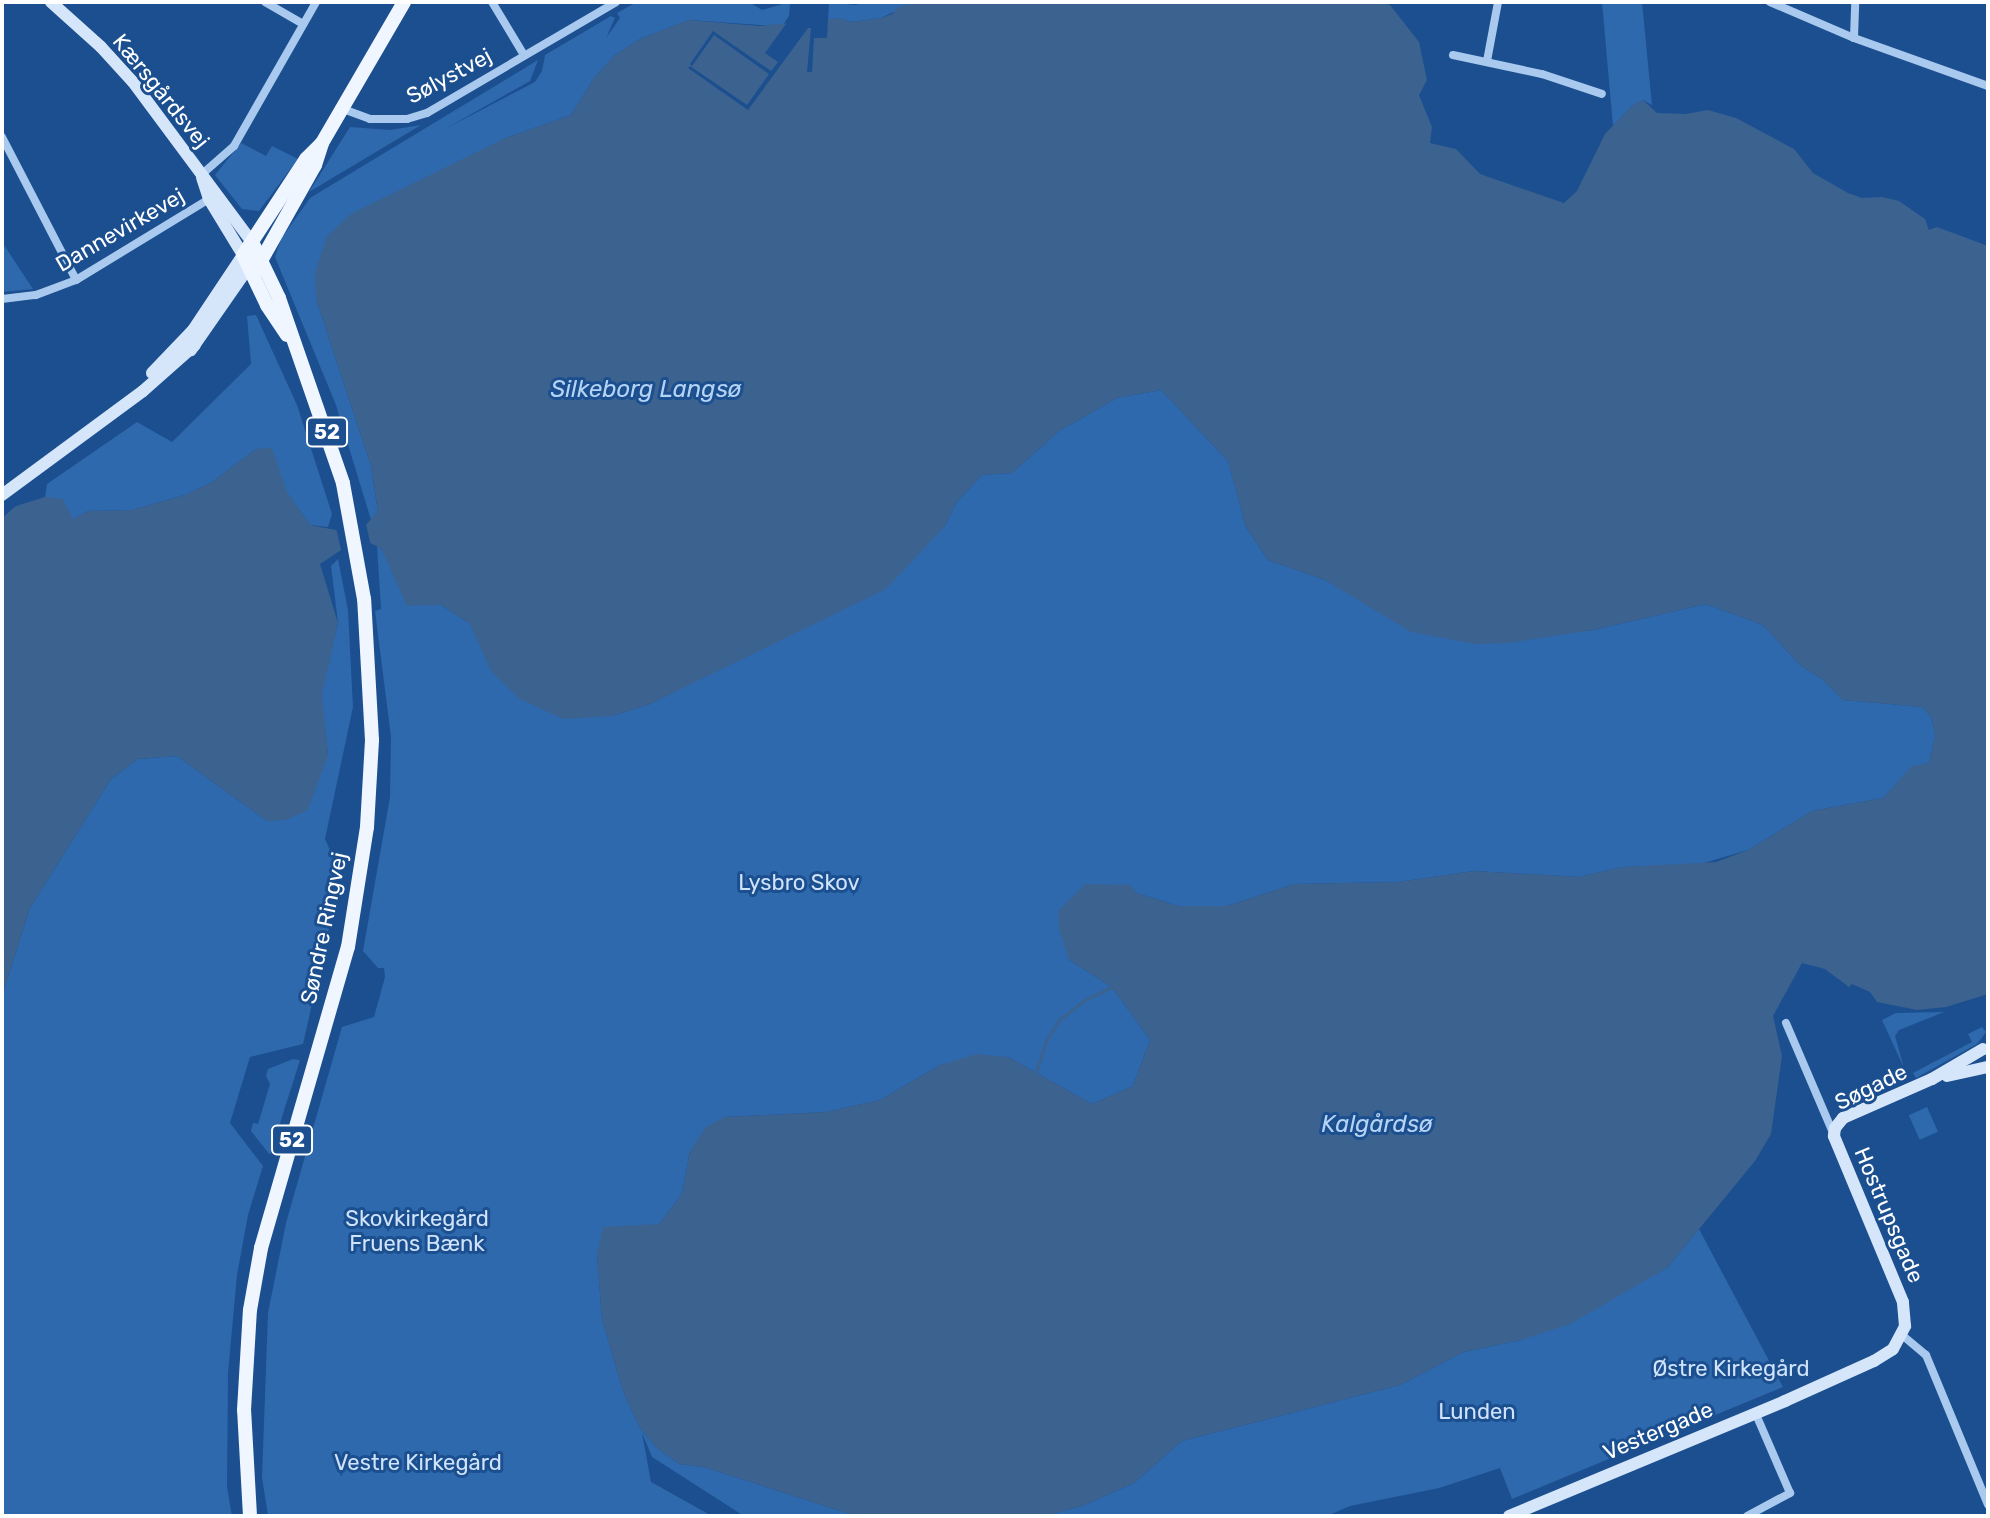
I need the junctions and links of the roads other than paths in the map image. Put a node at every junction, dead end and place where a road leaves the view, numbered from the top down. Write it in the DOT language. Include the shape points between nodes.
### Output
graph roads {
  1 [pos="51,2"];
  2 [pos="265,2"];
  3 [pos="316,2"];
  4 [pos="404,2"];
  5 [pos="492,2"];
  6 [pos="615,2"];
  7 [pos="1498,2"];
  8 [pos="1770,2"];
  9 [pos="1855,2"];
  10 [pos="303,24"];
  11 [pos="1854,38"];
  12 [pos="524,55"];
  13 [pos="1453,55"];
  14 [pos="1487,61"];
  15 [pos="1988,86"];
  16 [pos="1602,94"];
  17 [pos="343,109"];
  18 [pos="2,137"];
  19 [pos="322,143"];
  20 [pos="201,175"];
  21 [pos="209,199"];
  22 [pos="252,258"];
  23 [pos="76,280"];
  24 [pos="2,299"];
  25 [pos="128,400"];
  26 [pos="2,495"];
  27 [pos="1786,1023"];
  28 [pos="1985,1044"];
  29 [pos="1988,1067"];
  30 [pos="1932,1079"];
  31 [pos="1834,1136"];
  32 [pos="1902,1335"];
  33 [pos="1755,1412"];
  34 [pos="1988,1505"];
  35 [pos="250,1516"];
  36 [pos="1510,1516"];
  37 [pos="1747,1516"];
  1 -- 20 [label="street, Kærsgårdsvej" via="133,82"];
  2 -- 10 [label="street"];
  3 -- 10 [label="street"];
  4 -- 17 [label="main road"];
  5 -- 12 [label="street, Sølystvej"];
  6 -- 12 [label="street, Sølystvej"];
  7 -- 14 [label="street"];
  8 -- 11 [label="street"];
  9 -- 11 [label="street"];
  10 -- 20 [label="street" via="234,146"];
  11 -- 15 [label="street"];
  12 -- 17 [label="street, Sølystvej" via="427,113 407,119 370,119"];
  13 -- 14 [label="street"];
  14 -- 16 [label="street"];
  17 -- 19 [label="main road"];
  18 -- 23 [label="street"];
  19 -- 22 [label="main road" via="306,159"];
  19 -- 22 [label="main road" via="315,165"];
  20 -- 21 [label="street, Kærsgårdsvej"];
  20 -- 22 [label="street, Kærsgårdsvej" via="219,193"];
  21 -- 22 [label="street, Kærsgårdsvej"];
  21 -- 23 [label="street, Dannevirkevej"];
  22 -- 25 [label="street"];
  22 -- 25 [label="street" via="233,303 191,350"];
  22 -- 35 [label="main road, Søndre Ringvej / 52" via="267,305 296,348 350,517 372,712 367,827 348,947 261,1248 250,1310 244,1410"];
  23 -- 24 [label="street, Dannevirkevej" via="36,295"];
  25 -- 26 [label="street"];
  27 -- 31 [label="street, Hostrupsgade"];
  28 -- 29 [label="street"];
  28 -- 30 [label="street, Søgade"];
  29 -- 30 [label="street, Søgade"];
  30 -- 31 [label="street, Søgade" via="1843,1118"];
  31 -- 32 [label="street, Hostrupsgade" via="1903,1302"];
  32 -- 33 [label="street, Vestergade" via="1893,1349 1874,1361"];
  32 -- 34 [label="street" via="1926,1355"];
  33 -- 36 [label="street, Vestergade"];
  33 -- 37 [label="street" via="1790,1493"];
}
